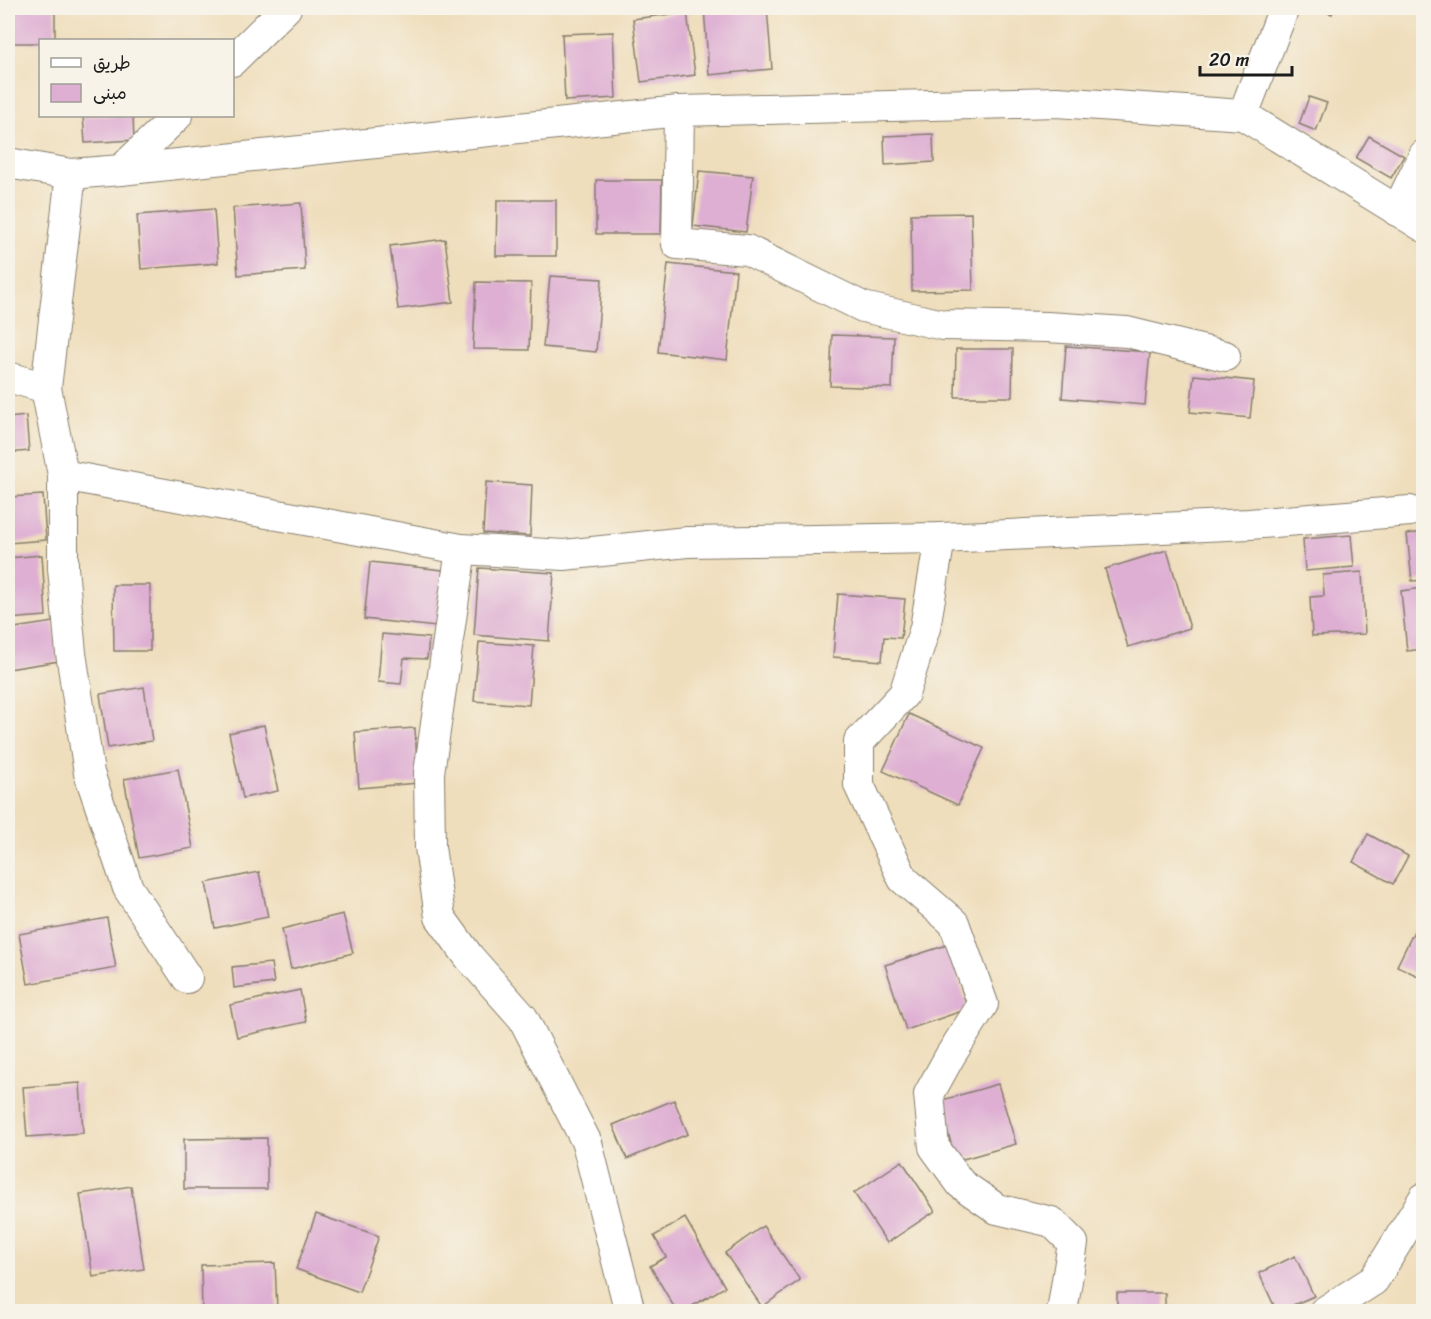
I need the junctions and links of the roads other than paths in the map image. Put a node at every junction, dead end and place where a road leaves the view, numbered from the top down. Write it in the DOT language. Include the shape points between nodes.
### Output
graph roads {
  1 [pos="286,8"];
  2 [pos="1284,8"];
  3 [pos="234,59"];
  4 [pos="680,111"];
  5 [pos="1243,115"];
  6 [pos="176,117"];
  7 [pos="1424,155"];
  8 [pos="8,163"];
  9 [pos="121,170"];
  10 [pos="71,174"];
  11 [pos="1397,211"];
  12 [pos="1424,227"];
  13 [pos="1225,356"];
  14 [pos="8,377"];
  15 [pos="46,388"];
  16 [pos="63,474"];
  17 [pos="1410,511"];
  18 [pos="940,538"];
  19 [pos="461,549"];
  20 [pos="187,978"];
  21 [pos="1424,1198"];
  22 [pos="630,1311"];
  23 [pos="1062,1311"];
  24 [pos="1324,1311"];
  1 -- 3 [label="street"];
  2 -- 5 [label="street"];
  4 -- 5 [label="street" via="1057,102"];
  4 -- 9 [label="street"];
  4 -- 13 [label="street" via="677,244 747,250 863,307 943,325 1127,332"];
  5 -- 11 [label="street"];
  6 -- 9 [label="street"];
  7 -- 11 [label="street"];
  8 -- 10 [label="street"];
  9 -- 10 [label="street"];
  10 -- 15 [label="street"];
  11 -- 12 [label="street"];
  14 -- 15 [label="street"];
  15 -- 16 [label="street"];
  16 -- 19 [label="street"];
  16 -- 20 [label="street" via="63,568 89,773 128,888"];
  17 -- 18 [label="street" via="1249,524"];
  18 -- 19 [label="street" via="687,542 564,555"];
  18 -- 23 [label="street" via="925,628 904,694 859,742 859,785 903,879 954,923 983,1004 929,1094 934,1147 961,1184 997,1209 1052,1222 1073,1243"];
  19 -- 22 [label="street" via="429,773 430,847 440,917 523,1018 587,1143"];
  21 -- 24 [label="street" via="1374,1280"];
}
